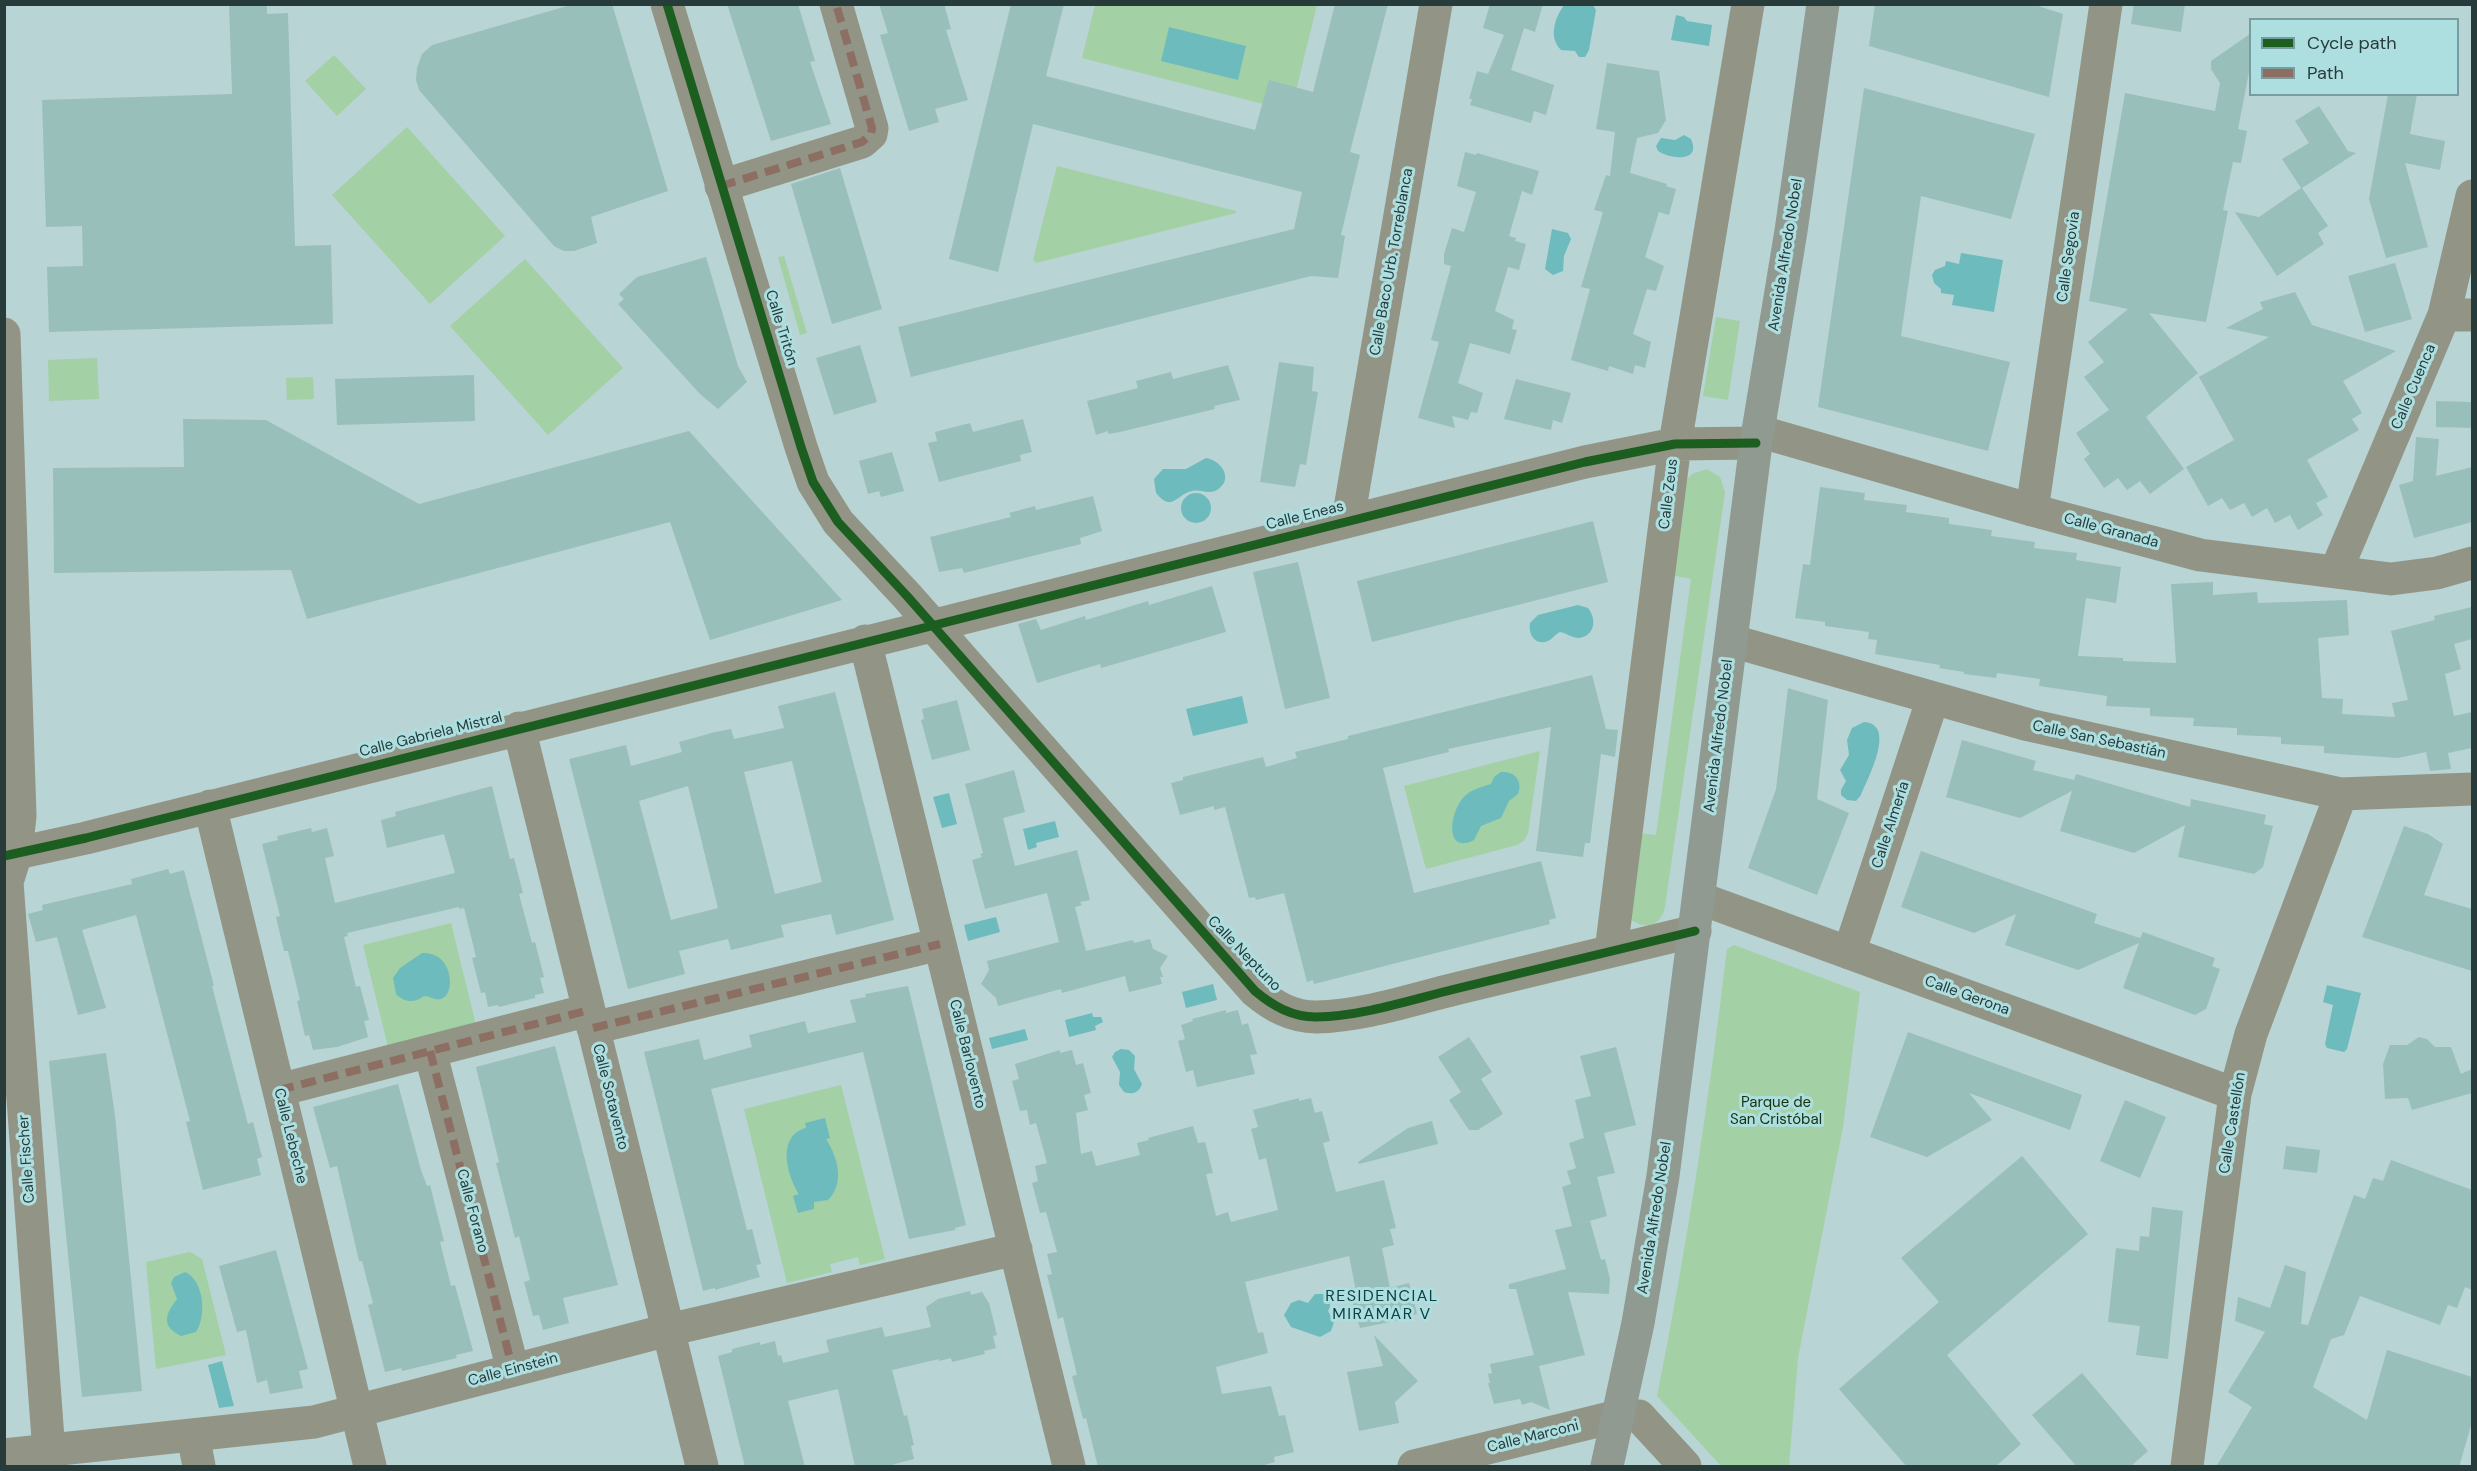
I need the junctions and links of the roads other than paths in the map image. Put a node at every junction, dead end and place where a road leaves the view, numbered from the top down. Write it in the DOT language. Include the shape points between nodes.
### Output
graph roads {
  1 [pos="667,4"];
  2 [pos="836,4"];
  3 [pos="1436,4"];
  4 [pos="1748,4"];
  5 [pos="1823,4"];
  6 [pos="2106,4"];
  7 [pos="721,186"];
  8 [pos="2472,196"];
  9 [pos="2458,315"];
  10 [pos="5,352"];
  11 [pos="1757,437"];
  12 [pos="1675,444"];
  13 [pos="2032,510"];
  14 [pos="1348,520"];
  15 [pos="2472,563"];
  16 [pos="2336,571"];
  17 [pos="931,625"];
  18 [pos="865,641"];
  19 [pos="1732,641"];
  20 [pos="1933,698"];
  21 [pos="519,728"];
  22 [pos="2472,789"];
  23 [pos="2342,794"];
  24 [pos="210,806"];
  25 [pos="10,855"];
  26 [pos="1699,898"];
  27 [pos="1695,931"];
  28 [pos="940,944"];
  29 [pos="1611,951"];
  30 [pos="1850,953"];
  31 [pos="591,1019"];
  32 [pos="430,1051"];
  33 [pos="279,1090"];
  34 [pos="2235,1094"];
  35 [pos="1016,1249"];
  36 [pos="668,1330"];
  37 [pos="513,1370"];
  38 [pos="357,1411"];
  39 [pos="1618,1416"];
  40 [pos="193,1435"];
  41 [pos="4,1455"];
  42 [pos="50,1459"];
  43 [pos="199,1467"];
  44 [pos="370,1467"];
  45 [pos="702,1467"];
  46 [pos="1069,1467"];
  47 [pos="1413,1467"];
  48 [pos="1607,1467"];
  49 [pos="1685,1467"];
  50 [pos="2187,1467"];
  1 -- 7 [label="street, Calle Tritón"];
  2 -- 7 [label="street" via="871,134 862,142"];
  3 -- 14 [label="street, Calle Baco Urb. Torreblanca"];
  4 -- 12 [label="street, Calle Zeus"];
  5 -- 11 [label="main road, Avenida Alfredo Nobel"];
  6 -- 13 [label="street, Calle Segovia"];
  7 -- 17 [label="street, Calle Tritón" via="813,482 837,522"];
  8 -- 9 [label="street, Calle Cuenca"];
  9 -- 16 [label="street, Calle Cuenca"];
  10 -- 25 [label="street, Calle Fischer" via="20,816"];
  11 -- 12 [label="street, Calle Eneas"];
  11 -- 13 [label="street, Calle Granada"];
  11 -- 19 [label="main road, Avenida Alfredo Nobel"];
  12 -- 14 [label="street, Calle Eneas"];
  12 -- 29 [label="street, Calle Zeus"];
  13 -- 16 [label="street, Calle Granada" via="2200,555"];
  14 -- 17 [label="street, Calle Eneas"];
  15 -- 16 [label="street, Calle Granada" via="2437,573 2391,579"];
  17 -- 18 [label="street, Calle Eneas"];
  17 -- 29 [label="street, Calle Neptuno" via="1240,975 1283,1011 1317,1017 1373,1009"];
  18 -- 21 [label="street, Calle Gabriela Mistral"];
  18 -- 28 [label="street, Calle Barlovento"];
  19 -- 20 [label="street, Calle San Sebastián"];
  19 -- 26 [label="main road, Avenida Alfredo Nobel"];
  20 -- 23 [label="street, Calle San Sebastián" via="2029,725"];
  20 -- 30 [label="street, Calle Almería"];
  21 -- 24 [label="street, Calle Gabriela Mistral"];
  21 -- 31 [label="street, Calle Sotavento"];
  22 -- 23 [label="street, Calle San Sebastián"];
  23 -- 34 [label="street, Calle Castellón" via="2249,1042"];
  24 -- 25 [label="street, Calle Gabriela Mistral"];
  24 -- 33 [label="street, Calle Lebeche"];
  25 -- 42 [label="street, Calle Fischer" via="8,888"];
  26 -- 27 [label="main road, Avenida Alfredo Nobel"];
  26 -- 30 [label="street, Calle Gerona"];
  27 -- 29 [label="street, Calle Neptuno"];
  27 -- 39 [label="main road, Avenida Alfredo Nobel" via="1663,1176"];
  28 -- 31 [label="street"];
  28 -- 35 [label="street, Calle Barlovento"];
  30 -- 34 [label="street, Calle Gerona"];
  31 -- 32 [label="street"];
  31 -- 36 [label="street, Calle Sotavento"];
  32 -- 33 [label="street"];
  32 -- 37 [label="street, Calle Forano"];
  33 -- 38 [label="street, Calle Lebeche"];
  34 -- 50 [label="street, Calle Castellón"];
  35 -- 36 [label="street, Calle Einstein"];
  35 -- 46 [label="street, Calle Barlovento"];
  36 -- 37 [label="street, Calle Einstein"];
  36 -- 45 [label="street, Calle Sotavento"];
  37 -- 38 [label="street, Calle Einstein"];
  38 -- 40 [label="street, Calle Einstein" via="314,1422"];
  38 -- 44 [label="street, Calle Lebeche"];
  39 -- 47 [label="street, Calle Marconi"];
  39 -- 48 [label="main road, Avenida Alfredo Nobel"];
  39 -- 49 [label="street" via="1639,1416"];
  40 -- 42 [label="street, Calle Einstein"];
  40 -- 43 [label="street"];
  41 -- 42 [label="street, Calle Einstein"];
}
